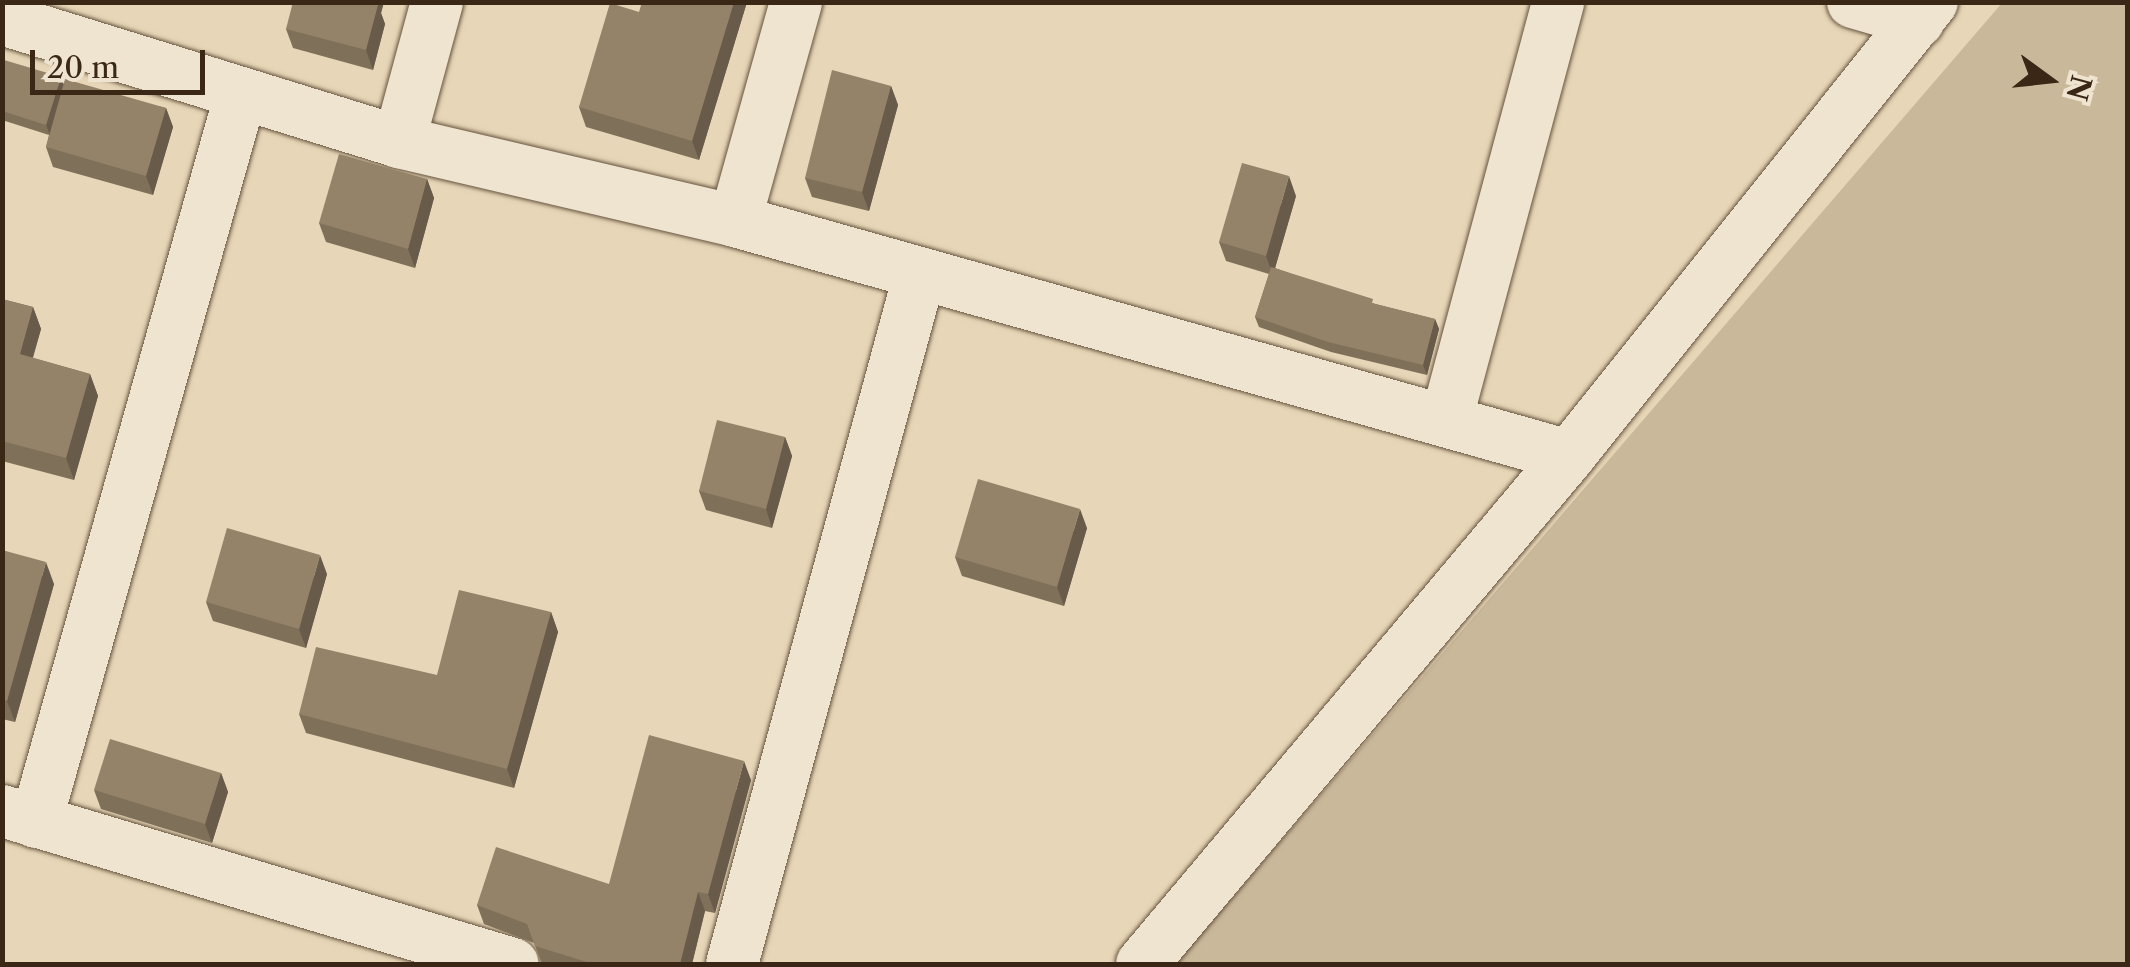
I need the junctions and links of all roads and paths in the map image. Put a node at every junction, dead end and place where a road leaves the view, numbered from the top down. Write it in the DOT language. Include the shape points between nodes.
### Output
graph roads {
  1 [pos="437,2"];
  2 [pos="796,2"];
  3 [pos="1558,2"];
  4 [pos="1854,2"];
  5 [pos="1925,12"];
  6 [pos="5,30"];
  7 [pos="241,93"];
  8 [pos="399,142"];
  9 [pos="736,221"];
  10 [pos="920,273"];
  11 [pos="1446,421"];
  12 [pos="1568,456"];
  13 [pos="19,817"];
  14 [pos="513,964"];
  15 [pos="732,964"];
  16 [pos="1142,964"];
  1 -- 8 [label="street"];
  2 -- 9 [label="street"];
  3 -- 11 [label="street"];
  4 -- 5 [label="street"];
  5 -- 12 [label="street"];
  6 -- 7 [label="street"];
  7 -- 8 [label="street"];
  7 -- 13 [label="street"];
  8 -- 9 [label="street"];
  9 -- 10 [label="street"];
  10 -- 11 [label="street"];
  10 -- 15 [label="street"];
  11 -- 12 [label="street"];
  12 -- 16 [label="street"];
  13 -- 14 [label="street"];
}
